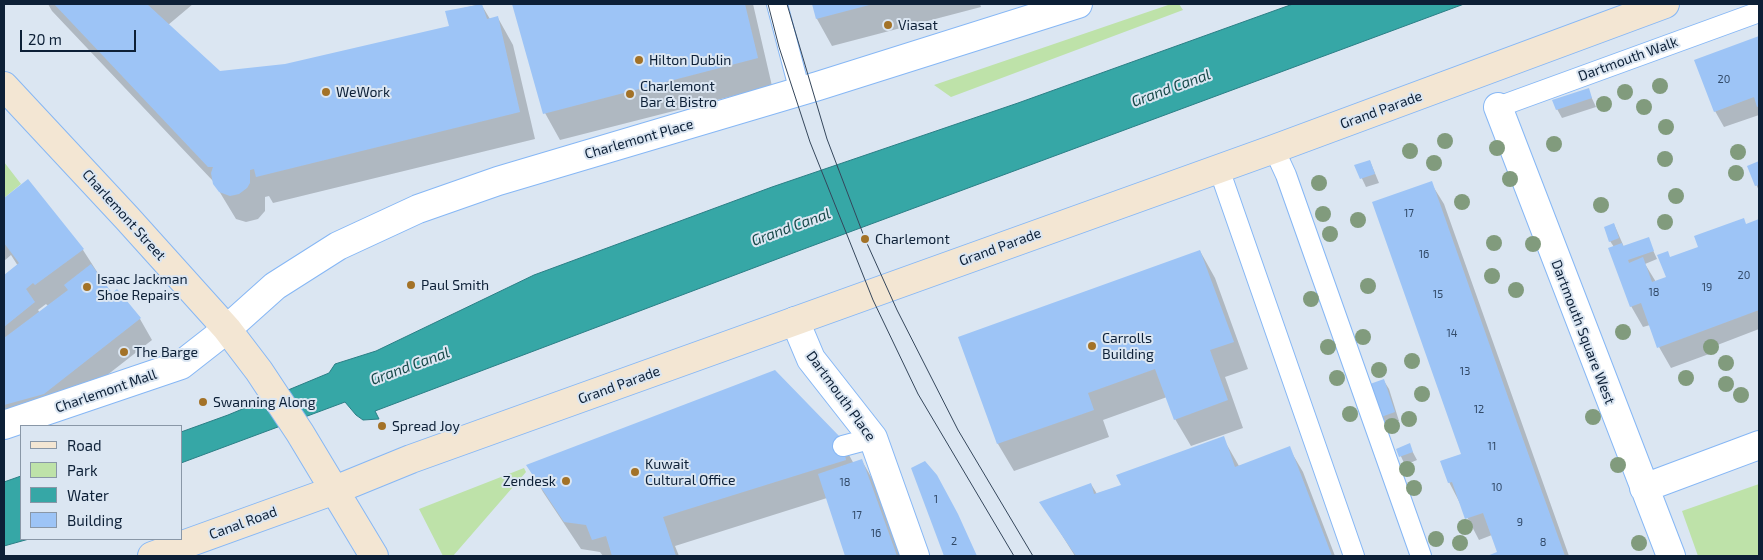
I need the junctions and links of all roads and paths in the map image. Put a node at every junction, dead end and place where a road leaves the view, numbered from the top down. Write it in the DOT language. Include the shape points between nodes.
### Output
graph roads {
  1 [pos="777,4"];
  2 [pos="1078,4"];
  3 [pos="1665,4"];
  4 [pos="1759,12"];
  5 [pos="4,86"];
  6 [pos="800,92"];
  7 [pos="1498,106"];
  8 [pos="1274,149"];
  9 [pos="1220,169"];
  10 [pos="795,321"];
  11 [pos="227,329"];
  12 [pos="4,425"];
  13 [pos="873,438"];
  14 [pos="843,446"];
  15 [pos="1759,446"];
  16 [pos="1644,488"];
  17 [pos="335,490"];
  18 [pos="152,556"];
  19 [pos="374,556"];
  20 [pos="914,556"];
  21 [pos="1354,556"];
  22 [pos="1422,556"];
  23 [pos="1671,556"];
  1 -- 6 [label="lane"];
  2 -- 6 [label="street, Charlemont Place"];
  3 -- 8 [label="main road, Grand Parade"];
  4 -- 7 [label="lane, Dartmouth Walk"];
  5 -- 11 [label="main road, Charlemont Street"];
  6 -- 11 [label="street, Charlemont Place" via="498,181 418,209 338,246 275,286"];
  7 -- 16 [label="street, Dartmouth Square West"];
  8 -- 9 [label="main road, Grand Parade"];
  8 -- 22 [label="lane"];
  9 -- 10 [label="main road, Grand Parade"];
  9 -- 21 [label="lane"];
  10 -- 13 [label="street, Dartmouth Place" via="811,359"];
  10 -- 17 [label="main road, Grand Parade" via="412,459"];
  11 -- 12 [label="street, Charlemont Mall" via="181,365"];
  11 -- 17 [label="main road, Charlemont Street" via="259,371"];
  13 -- 14 [label="lane"];
  13 -- 20 [label="street, Dartmouth Place"];
  15 -- 16 [label="street"];
  16 -- 23 [label="street, Dartmouth Square West"];
  17 -- 18 [label="main road, Canal Road"];
  17 -- 19 [label="main road, Charlemont Street"];
}
